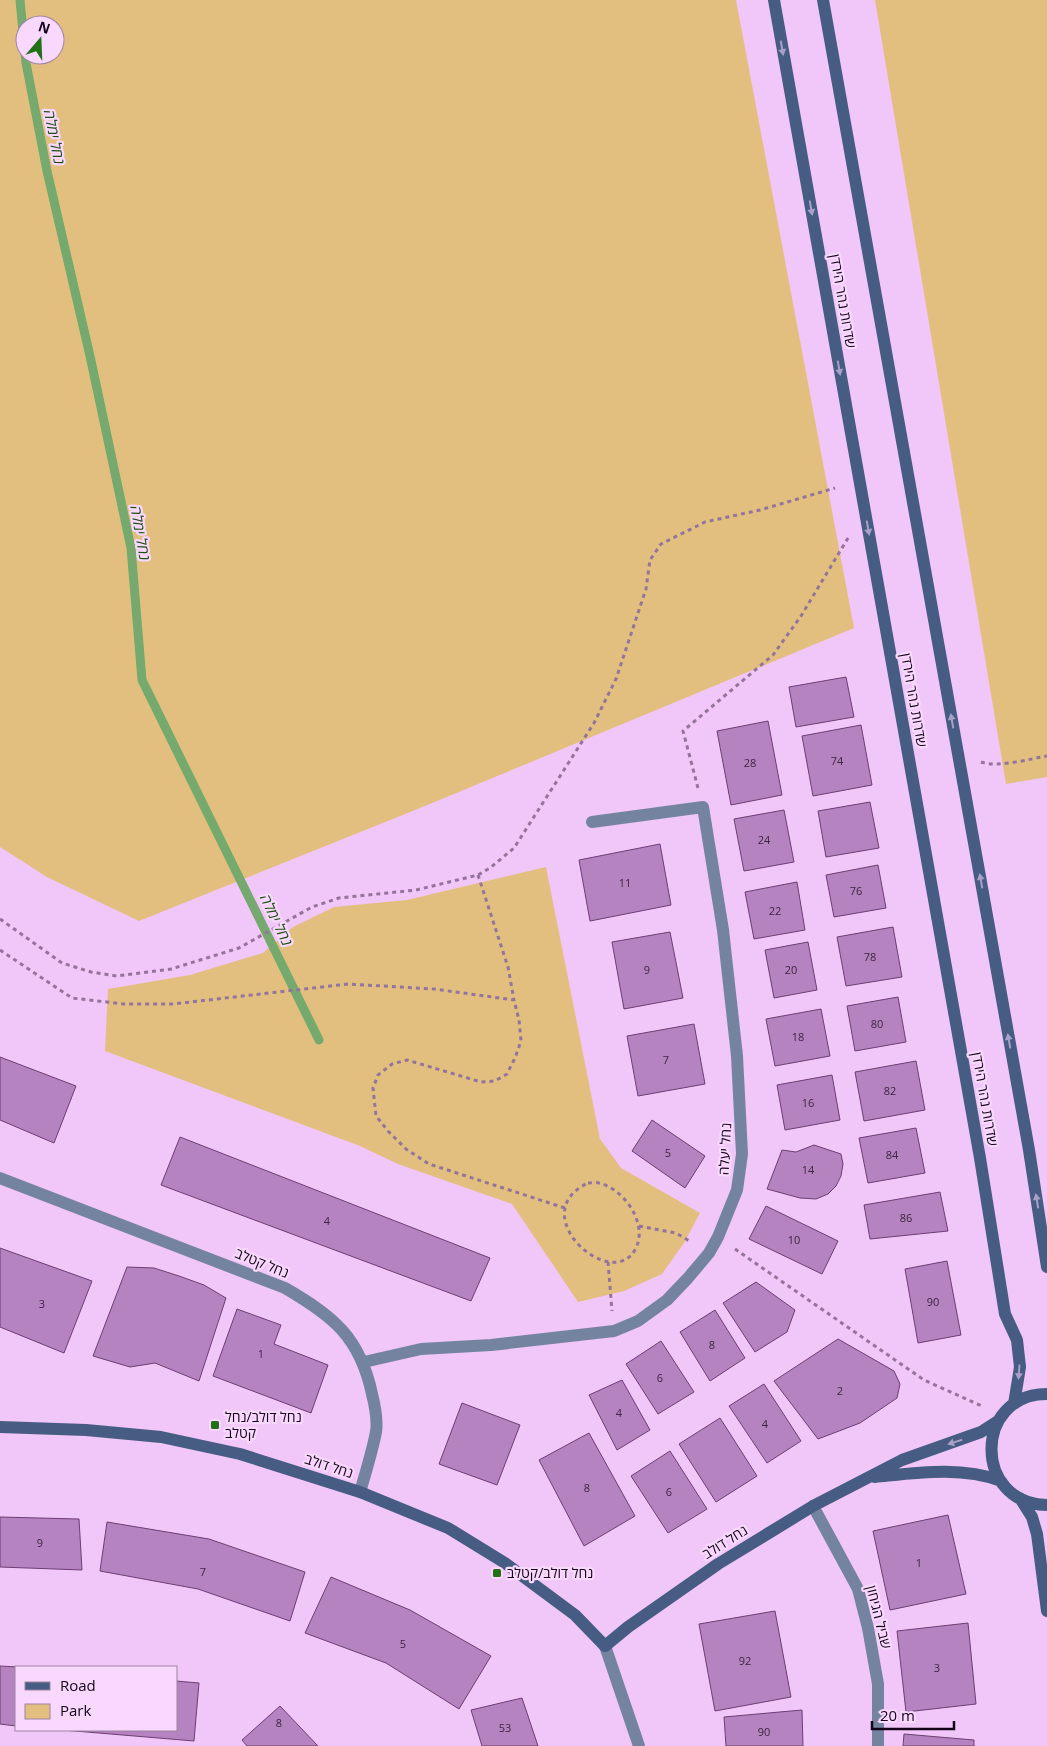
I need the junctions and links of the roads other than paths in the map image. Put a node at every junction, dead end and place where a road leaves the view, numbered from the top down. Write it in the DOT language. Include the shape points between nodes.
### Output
graph roads {
  1 [pos="774,0"];
  2 [pos="824,0"];
  3 [pos="592,822"];
  4 [pos="0,1178"];
  5 [pos="1047,1267"];
  6 [pos="364,1362"];
  7 [pos="1047,1394"];
  8 [pos="1014,1404"];
  9 [pos="1000,1418"];
  10 [pos="0,1427"];
  11 [pos="870,1478"];
  12 [pos="1001,1481"];
  13 [pos="360,1492"];
  14 [pos="1020,1498"];
  15 [pos="1047,1504"];
  16 [pos="813,1506"];
  17 [pos="1047,1611"];
  18 [pos="606,1646"];
  19 [pos="639,1746"];
  20 [pos="878,1746"];
  1 -- 8 [label="main road, שדרות נהר הירדן, one-way" via="1005,1314 1017,1340 1020,1367"];
  5 -- 2 [label="main road, one-way" via="1029,1150"];
  3 -- 6 [label="street, נחל יעלה" via="703,807 723,930 741,1110 742,1154 737,1190 718,1237 709,1253 667,1300 638,1321 614,1331 421,1349"];
  4 -- 6 [label="street, נחל קטלב" via="286,1288 335,1322"];
  6 -- 13 [label="street, נחל קטלב" via="376,1412 376,1430"];
  7 -- 8 [label="main road" via="1028,1397"];
  8 -- 9 [label="main road, נחל דולב"];
  9 -- 11 [label="main road, נחל דולב, one-way" via="981,1432 902,1460"];
  9 -- 12 [label="main road" via="993,1431 990,1449 993,1466"];
  10 -- 13 [label="main road, נחל דולב" via="161,1437 240,1454"];
  11 -- 12 [label="main road, נחל דולב" via="925,1472 985,1475"];
  11 -- 16 [label="main road, נחל דולב"];
  12 -- 14 [label="main road"];
  13 -- 18 [label="main road, נחל דולב" via="448,1528 497,1558 575,1615"];
  14 -- 15 [label="main road"];
  14 -- 17 [label="main road" via="1032,1517 1037,1534"];
  16 -- 18 [label="main road, נחל דולב" via="718,1564"];
  16 -- 20 [label="street, שביל הגיחון" via="858,1590 878,1684"];
  18 -- 19 [label="street, נחל דולב"];
}
